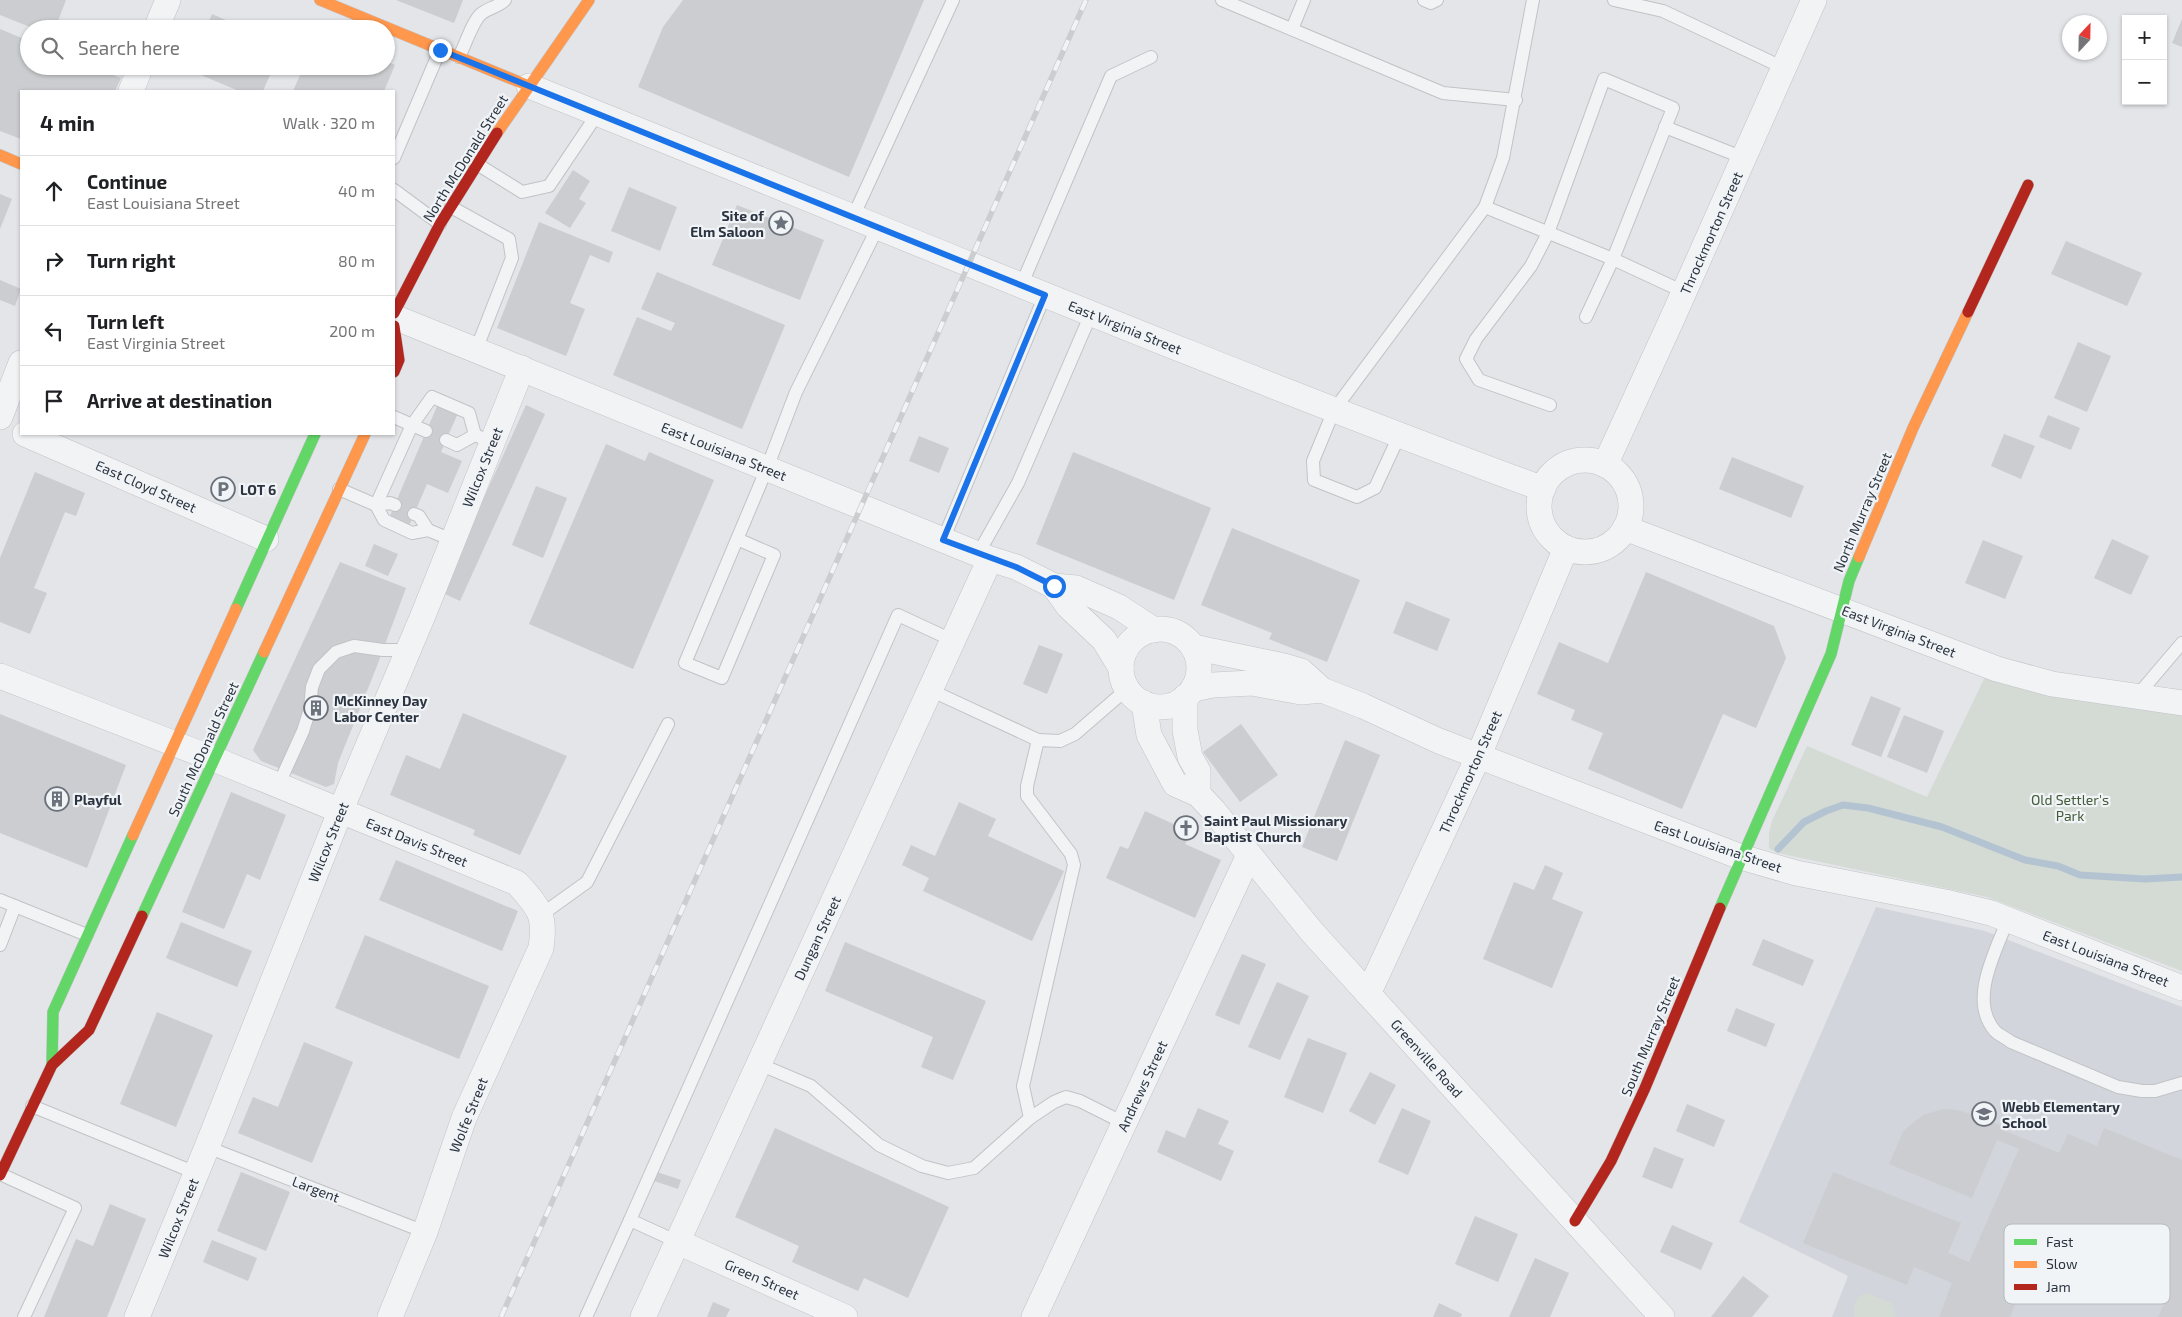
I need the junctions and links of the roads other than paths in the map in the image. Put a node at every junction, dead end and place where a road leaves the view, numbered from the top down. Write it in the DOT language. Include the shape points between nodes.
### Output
graph roads {
  1 [pos="168,0"];
  2 [pos="320,0"];
  3 [pos="505,0"];
  4 [pos="589,0"];
  5 [pos="953,0"];
  6 [pos="1222,0"];
  7 [pos="1304,0"];
  8 [pos="1424,0"];
  9 [pos="1438,0"];
  10 [pos="1533,0"];
  11 [pos="1614,0"];
  12 [pos="1814,0"];
  13 [pos="160,20"];
  14 [pos="368,20"];
  15 [pos="1292,30"];
  16 [pos="395,31"];
  17 [pos="440,50"];
  18 [pos="1152,56"];
  19 [pos="459,57"];
  20 [pos="1784,68"];
  21 [pos="137,75"];
  22 [pos="530,86"];
  23 [pos="131,90"];
  24 [pos="1516,100"];
  25 [pos="598,113"];
  26 [pos="1665,127"];
  27 [pos="0,155"];
  28 [pos="395,156"];
  29 [pos="1744,158"];
  30 [pos="20,164"];
  31 [pos="477,164"];
  32 [pos="2028,185"];
  33 [pos="395,191"];
  34 [pos="450,207"];
  35 [pos="1485,207"];
  36 [pos="853,217"];
  37 [pos="440,224"];
  38 [pos="878,227"];
  39 [pos="1548,233"];
  40 [pos="1613,259"];
  41 [pos="1021,286"];
  42 [pos="1684,292"];
  43 [pos="1045,295"];
  44 [pos="395,313"];
  45 [pos="1091,314"];
  46 [pos="395,315"];
  47 [pos="1586,317"];
  48 [pos="395,333"];
  49 [pos="476,350"];
  50 [pos="20,366"];
  51 [pos="522,368"];
  52 [pos="395,370"];
  53 [pos="1550,405"];
  54 [pos="1334,410"];
  55 [pos="0,417"];
  56 [pos="395,417"];
  57 [pos="0,423"];
  58 [pos="412,425"];
  59 [pos="426,431"];
  60 [pos="20,432"];
  61 [pos="27,435"];
  62 [pos="314,435"];
  63 [pos="365,435"];
  64 [pos="1399,436"];
  65 [pos="484,438"];
  66 [pos="446,440"];
  67 [pos="1605,465"];
  68 [pos="767,468"];
  69 [pos="339,489"];
  70 [pos="1543,489"];
  71 [pos="376,505"];
  72 [pos="394,505"];
  73 [pos="414,514"];
  74 [pos="1625,528"];
  75 [pos="428,530"];
  76 [pos="266,539"];
  77 [pos="737,539"];
  78 [pos="452,540"];
  79 [pos="943,540"];
  80 [pos="1566,548"];
  81 [pos="984,556"];
  82 [pos="1054,586"];
  83 [pos="1841,609"];
  84 [pos="1154,630"];
  85 [pos="952,640"];
  86 [pos="2182,643"];
  87 [pos="1193,647"];
  88 [pos="408,650"];
  89 [pos="0,676"];
  90 [pos="1131,687"];
  91 [pos="930,690"];
  92 [pos="1322,690"];
  93 [pos="1189,693"];
  94 [pos="2137,696"];
  95 [pos="2182,702"];
  96 [pos="668,724"];
  97 [pos="1038,740"];
  98 [pos="174,744"];
  99 [pos="1478,757"];
  100 [pos="214,759"];
  101 [pos="278,786"];
  102 [pos="1198,794"];
  103 [pos="340,812"];
  104 [pos="1250,855"];
  105 [pos="1741,857"];
  106 [pos="0,900"];
  107 [pos="15,906"];
  108 [pos="542,915"];
  109 [pos="2008,920"];
  110 [pos="87,935"];
  111 [pos="0,945"];
  112 [pos="2182,988"];
  113 [pos="1368,994"];
  114 [pos="759,1064"];
  115 [pos="52,1065"];
  116 [pos="2182,1083"];
  117 [pos="32,1106"];
  118 [pos="1030,1118"];
  119 [pos="1124,1123"];
  120 [pos="0,1143"];
  121 [pos="207,1147"];
  122 [pos="12,1148"];
  123 [pos="196,1173"];
  124 [pos="0,1175"];
  125 [pos="630,1220"];
  126 [pos="1575,1221"];
  127 [pos="424,1232"];
  128 [pos="678,1242"];
  129 [pos="24,1317"];
  130 [pos="137,1317"];
  131 [pos="390,1317"];
  132 [pos="586,1317"];
  133 [pos="643,1317"];
  134 [pos="845,1317"];
  135 [pos="1034,1317"];
  136 [pos="1662,1317"];
  1 -- 13 [label="street"];
  2 -- 14 [label="main road, East Virginia Street"];
  3 -- 19 [label="lane" via="479,16"];
  4 -- 22 [label="main road, North McDonald Street"];
  5 -- 36 [label="lane"];
  6 -- 15 [label="lane"];
  7 -- 15 [label="lane"];
  8 -- 9 [label="lane" via="1431,3"];
  10 -- 24 [label="lane"];
  11 -- 20 [label="lane" via="1663,11"];
  12 -- 20 [label="street, Throckmorton Street"];
  15 -- 24 [label="lane" via="1444,93"];
  16 -- 17 [label="main road, East Virginia Street"];
  17 -- 19 [label="main road, East Virginia Street"];
  17 -- 28 [label="lane"];
  18 -- 41 [label="lane" via="1110,76"];
  19 -- 22 [label="main road, East Virginia Street"];
  20 -- 29 [label="street, Throckmorton Street"];
  21 -- 23 [label="street"];
  22 -- 25 [label="street, East Virginia Street"];
  22 -- 31 [label="main road, North McDonald Street"];
  24 -- 35 [label="lane" via="1504,158"];
  25 -- 31 [label="lane" via="549,186 522,192"];
  25 -- 36 [label="street, East Virginia Street"];
  26 -- 29 [label="lane"];
  26 -- 39 [label="lane" via="1672,108 1604,80"];
  26 -- 40 [label="lane"];
  27 -- 30 [label="main road"];
  29 -- 42 [label="street, Throckmorton Street"];
  31 -- 34 [label="main road, North McDonald Street"];
  32 -- 83 [label="main road, North Murray Street" via="1913,428 1848,581"];
  33 -- 37 [label="lane"];
  34 -- 37 [label="main road, North McDonald Street"];
  34 -- 49 [label="lane" via="509,239 512,258"];
  35 -- 39 [label="lane"];
  35 -- 54 [label="lane"];
  36 -- 38 [label="street, East Virginia Street"];
  37 -- 44 [label="main road, North McDonald Street"];
  38 -- 41 [label="street, East Virginia Street"];
  38 -- 68 [label="lane" via="796,392"];
  39 -- 40 [label="lane"];
  39 -- 53 [label="lane" via="1531,266 1476,339 1466,359 1479,380"];
  40 -- 42 [label="lane"];
  40 -- 47 [label="lane"];
  41 -- 43 [label="street, East Virginia Street"];
  42 -- 67 [label="street, Throckmorton Street"];
  43 -- 45 [label="street, East Virginia Street"];
  43 -- 79 [label="lane"];
  45 -- 54 [label="street, East Virginia Street"];
  45 -- 81 [label="lane"];
  46 -- 49 [label="street, East Louisiana Street"];
  48 -- 52 [label="main road" via="399,360"];
  49 -- 51 [label="street, East Louisiana Street"];
  50 -- 55 [label="street"];
  51 -- 65 [label="street, Wilcox Street"];
  51 -- 68 [label="street, East Louisiana Street"];
  54 -- 64 [label="street, East Virginia Street"];
  54 -- 64 [label="lane" via="1312,462 1314,480 1357,498 1375,488"];
  56 -- 58 [label="lane"];
  57 -- 60 [label="street"];
  58 -- 59 [label="lane"];
  58 -- 65 [label="lane" via="432,397 469,413"];
  58 -- 71 [label="lane"];
  61 -- 76 [label="street, East Cloyd Street"];
  62 -- 76 [label="main road, South McDonald Street"];
  63 -- 69 [label="main road, South McDonald Street"];
  64 -- 70 [label="street, East Virginia Street"];
  65 -- 66 [label="lane" via="457,445"];
  65 -- 78 [label="street, Wilcox Street"];
  67 -- 70 [label="street" via="1581,460 1567,464 1554,472"];
  67 -- 74 [label="street" via="1621,478 1629,491 1631,506"];
  68 -- 77 [label="lane"];
  68 -- 79 [label="street, East Louisiana Street"];
  69 -- 71 [label="lane"];
  69 -- 100 [label="main road, South McDonald Street"];
  70 -- 80 [label="street" via="1540,513 1544,527"];
  71 -- 72 [label="lane"];
  71 -- 75 [label="lane" via="384,520 412,533"];
  73 -- 75 [label="lane"];
  74 -- 80 [label="street" via="1610,545 1596,551"];
  74 -- 83 [label="street, East Virginia Street"];
  75 -- 78 [label="lane"];
  76 -- 98 [label="main road, South McDonald Street"];
  77 -- 77 [label="lane" via="685,663 722,678 774,555"];
  78 -- 88 [label="street, Wilcox Street"];
  79 -- 81 [label="street, East Louisiana Street"];
  80 -- 99 [label="street, Throckmorton Street"];
  81 -- 82 [label="street, East Louisiana Street"];
  81 -- 85 [label="street, Dungan Street"];
  82 -- 84 [label="street, East Louisiana Street" via="1076,588 1119,607"];
  82 -- 90 [label="street, East Louisiana Street" via="1068,606 1104,640"];
  83 -- 94 [label="street, East Virginia Street" via="2019,676"];
  83 -- 105 [label="main road, North Murray Street" via="1831,654"];
  84 -- 87 [label="street" via="1176,633"];
  84 -- 90 [label="street" via="1144,632 1127,647 1122,657"];
  85 -- 91 [label="street, Dungan Street"];
  85 -- 125 [label="lane" via="898,615"];
  86 -- 94 [label="lane"];
  87 -- 92 [label="street, East Louisiana Street" via="1301,671"];
  87 -- 93 [label="street" via="1199,668"];
  88 -- 101 [label="lane" via="354,646 336,652 320,669 312,687 303,732"];
  88 -- 103 [label="street, Wilcox Street"];
  89 -- 98 [label="street, East Davis Street"];
  90 -- 93 [label="street" via="1154,706 1166,706"];
  90 -- 97 [label="lane" via="1075,734 1060,741"];
  90 -- 102 [label="street, Greenville Road" via="1149,735 1175,784"];
  91 -- 97 [label="lane"];
  91 -- 114 [label="street, Dungan Street"];
  92 -- 93 [label="street, East Louisiana Street" via="1301,692 1252,683 1213,685"];
  92 -- 99 [label="street, East Louisiana Street"];
  93 -- 102 [label="street" via="1185,730 1190,757 1198,771"];
  94 -- 95 [label="street, East Virginia Street"];
  96 -- 108 [label="lane" via="587,882"];
  97 -- 118 [label="lane" via="1027,796 1071,854 1074,865 1023,1086"];
  98 -- 100 [label="street, East Davis Street"];
  98 -- 110 [label="main road, South McDonald Street"];
  99 -- 105 [label="street, East Louisiana Street"];
  99 -- 113 [label="street, Throckmorton Street"];
  100 -- 101 [label="street, East Davis Street"];
  100 -- 115 [label="main road, South McDonald Street" via="90,1030"];
  101 -- 103 [label="street, East Davis Street"];
  102 -- 104 [label="street, Greenville Road"];
  103 -- 108 [label="street, East Davis Street" via="517,883"];
  103 -- 121 [label="street, Wilcox Street"];
  104 -- 113 [label="street, Greenville Road" via="1312,932"];
  104 -- 119 [label="street, Andrews Street"];
  105 -- 109 [label="street, East Louisiana Street" via="1796,873 1945,902"];
  105 -- 126 [label="main road, South Murray Street" via="1628,1126"];
  106 -- 107 [label="lane"];
  107 -- 110 [label="lane"];
  107 -- 111 [label="lane"];
  108 -- 127 [label="street, Wolfe Street" via="541,948 464,1118"];
  109 -- 112 [label="street, East Louisiana Street"];
  109 -- 116 [label="lane" via="1990,968 1984,996 1985,1011 1996,1032 2011,1042 2118,1087 2155,1091"];
  110 -- 115 [label="main road, South McDonald Street" via="53,1012"];
  113 -- 126 [label="street, Greenville Road"];
  114 -- 118 [label="lane" via="811,1086 879,1145 922,1166 948,1173 974,1168"];
  114 -- 128 [label="street, Dungan Street"];
  115 -- 117 [label="main road, South McDonald Street"];
  117 -- 122 [label="main road, South McDonald Street"];
  117 -- 123 [label="lane"];
  118 -- 119 [label="lane" via="1066,1097"];
  119 -- 135 [label="street, Andrews Street"];
  120 -- 122 [label="lane"];
  121 -- 123 [label="street, Wilcox Street"];
  121 -- 127 [label="lane, Largent"];
  122 -- 124 [label="main road, South McDonald Street"];
  123 -- 130 [label="street, Wilcox Street"];
  124 -- 129 [label="lane" via="75,1208"];
  125 -- 128 [label="lane"];
  125 -- 132 [label="lane"];
  126 -- 136 [label="street, Greenville Road"];
  127 -- 131 [label="street, Wolfe Street"];
  128 -- 133 [label="street, Dungan Street"];
  128 -- 134 [label="street, Green Street"];
}
